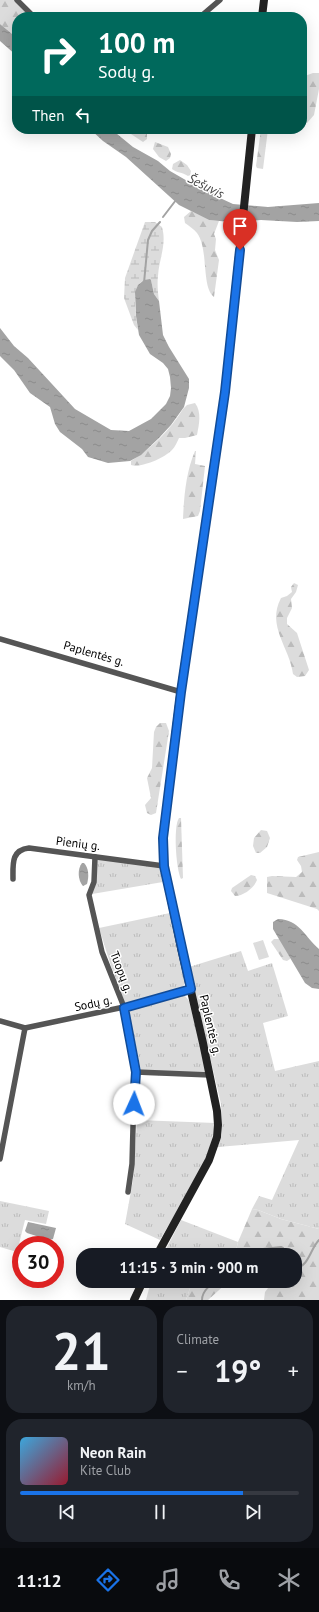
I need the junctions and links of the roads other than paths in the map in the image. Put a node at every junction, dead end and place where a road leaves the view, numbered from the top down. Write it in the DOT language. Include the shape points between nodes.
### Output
graph roads {
  1 [pos="16,0"];
  2 [pos="220,0"];
  3 [pos="264,0"];
  4 [pos="29,12"];
  5 [pos="206,12"];
  6 [pos="263,12"];
  7 [pos="252,134"];
  8 [pos="0,639"];
  9 [pos="181,692"];
  10 [pos="95,857"];
  11 [pos="164,866"];
  12 [pos="13,879"];
  13 [pos="191,989"];
  14 [pos="124,1008"];
  15 [pos="0,1021"];
  16 [pos="25,1028"];
  17 [pos="136,1072"];
  18 [pos="210,1075"];
  19 [pos="0,1159"];
  20 [pos="128,1192"];
  21 [pos="161,1248"];
  22 [pos="140,1288"];
  23 [pos="134,1300"];
  1 -- 4 [label="street"];
  2 -- 5 [label="street"];
  3 -- 6 [label="main road"];
  7 -- 9 [label="main road, Paplentės g." via="225,392"];
  8 -- 9 [label="street, Paplentės g."];
  9 -- 11 [label="main road, Paplentės g." via="164,818"];
  10 -- 11 [label="street, Pienių g."];
  10 -- 12 [label="street, Pienių g." via="23,849 17,852 13,862"];
  10 -- 14 [label="street, Tuopų g." via="94,882 89,895 102,952"];
  11 -- 13 [label="main road, Paplentės g."];
  13 -- 14 [label="street, Sodų g."];
  13 -- 18 [label="main road, Paplentės g."];
  14 -- 16 [label="street, Sodų g."];
  14 -- 17 [label="street, Tuopų g."];
  15 -- 16 [label="street, Sodų g."];
  16 -- 19 [label="street"];
  17 -- 18 [label="street"];
  17 -- 20 [label="street, Tuopų g." via="132,1164"];
  18 -- 21 [label="main road, Paplentės g." via="217,1111 217,1137 209,1160"];
  22 -- 23 [label="main road"];
}
